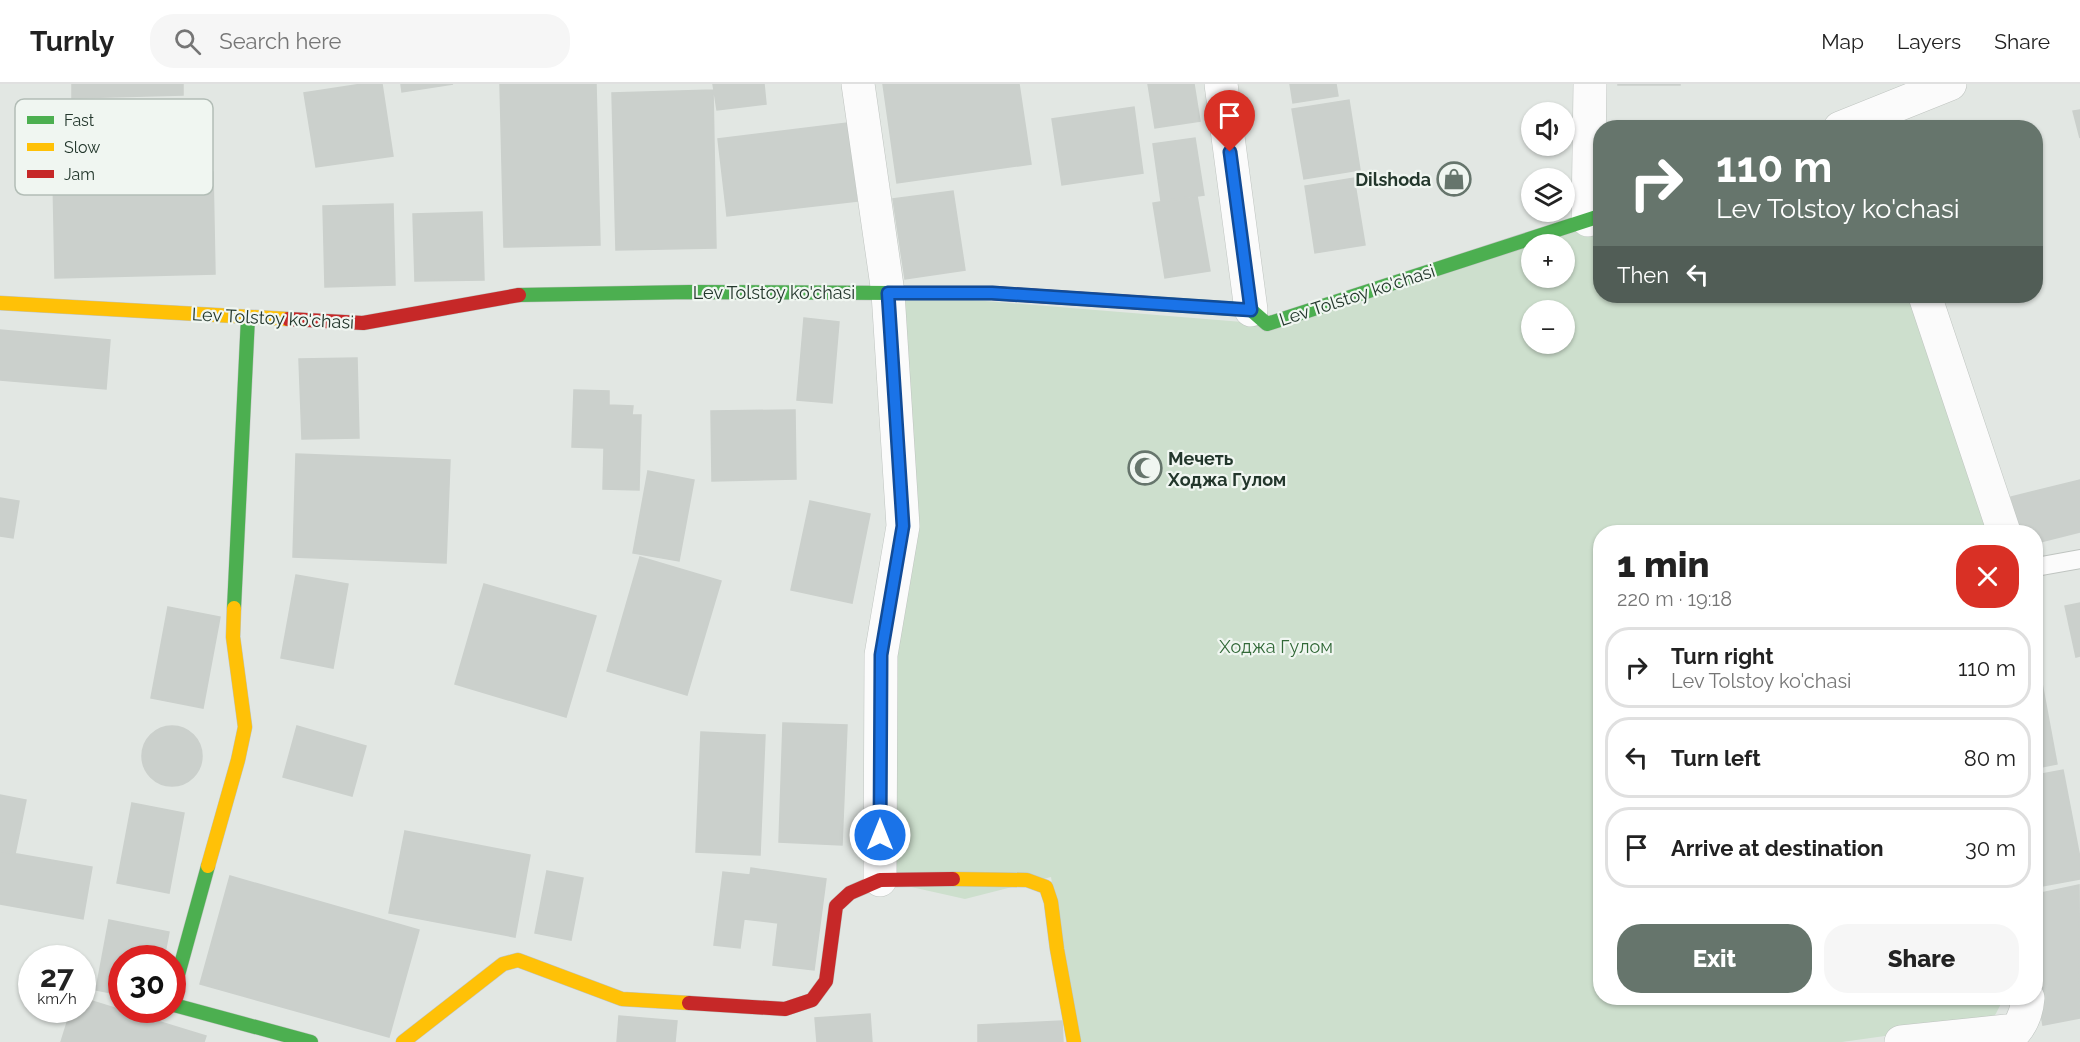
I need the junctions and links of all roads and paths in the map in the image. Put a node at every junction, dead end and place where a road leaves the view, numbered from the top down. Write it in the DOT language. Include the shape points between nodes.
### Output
graph roads {
  1 [pos="858,84"];
  2 [pos="1221,84"];
  3 [pos="1590,84"];
  4 [pos="1950,84"];
  5 [pos="1867,120"];
  6 [pos="1593,139"];
  7 [pos="1593,218"];
  8 [pos="888,293"];
  9 [pos="0,303"];
  10 [pos="1927,303"];
  11 [pos="1251,310"];
  12 [pos="248,317"];
  13 [pos="2002,525"];
  14 [pos="2080,559"];
  15 [pos="2043,566"];
  16 [pos="880,880"];
  17 [pos="2027,1005"];
  18 [pos="311,1042"];
  19 [pos="403,1042"];
  20 [pos="1074,1042"];
  21 [pos="1901,1042"];
  1 -- 8 [label="street"];
  2 -- 11 [label="street"];
  3 -- 6 [label="street"];
  4 -- 5 [label="street"];
  7 -- 11 [label="street, Lev Tolstoy ko'chasi" via="1267,324"];
  8 -- 11 [label="street, Lev Tolstoy ko'chasi" via="992,293"];
  8 -- 12 [label="street, Lev Tolstoy ko'chasi" via="511,295 363,323"];
  8 -- 16 [label="street" via="903,526 881,655"];
  9 -- 12 [label="street, Lev Tolstoy ko'chasi"];
  10 -- 13 [label="street"];
  12 -- 18 [label="street" via="233,637 245,727 178,975 174,1005"];
  14 -- 15 [label="lane"];
  16 -- 19 [label="street" via="850,893 836,906 826,981 812,1000 785,1009 622,999 518,960 502,964"];
  16 -- 20 [label="street" via="1008,879 1028,880 1046,887"];
  17 -- 21 [label="street" via="2016,1030"];
}
